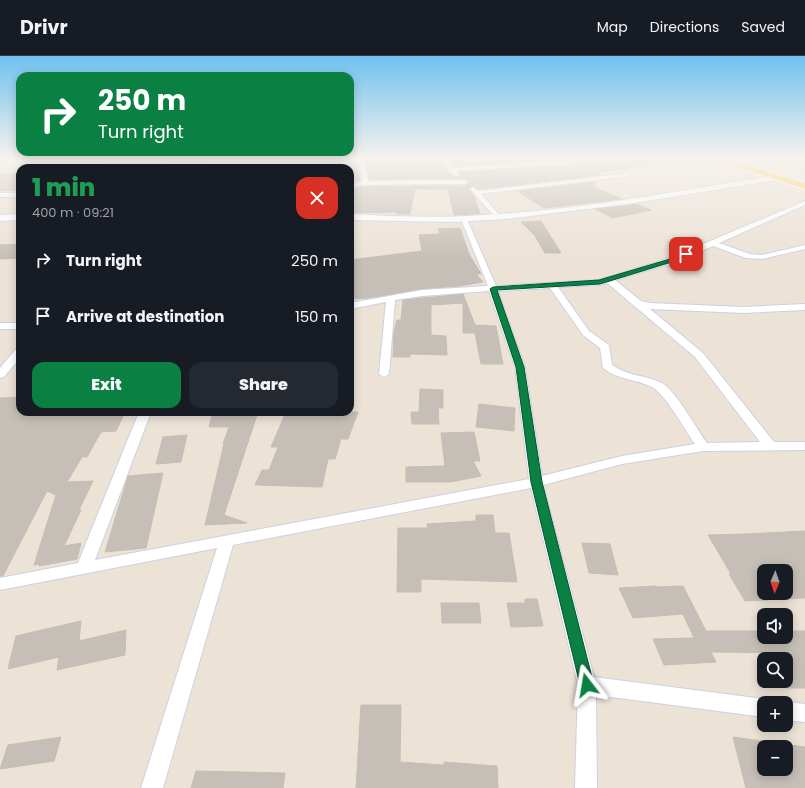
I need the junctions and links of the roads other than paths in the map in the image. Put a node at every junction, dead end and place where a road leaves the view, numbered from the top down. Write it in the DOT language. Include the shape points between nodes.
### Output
graph roads {
  1 [pos="484,192"];
  2 [pos="689,192"];
  3 [pos="477,193"];
  4 [pos="0,195"];
  5 [pos="16,195"];
  6 [pos="805,204"];
  7 [pos="16,217"];
  8 [pos="354,217"];
  9 [pos="498,217"];
  10 [pos="0,218"];
  11 [pos="464,219"];
  12 [pos="713,243"];
  13 [pos="805,247"];
  14 [pos="608,280"];
  15 [pos="553,286"];
  16 [pos="493,289"];
  17 [pos="391,299"];
  18 [pos="638,303"];
  19 [pos="354,305"];
  20 [pos="805,307"];
  21 [pos="0,326"];
  22 [pos="16,326"];
  23 [pos="16,356"];
  24 [pos="384,374"];
  25 [pos="0,375"];
  26 [pos="144,416"];
  27 [pos="769,445"];
  28 [pos="702,446"];
  29 [pos="805,446"];
  30 [pos="536,482"];
  31 [pos="227,540"];
  32 [pos="84,567"];
  33 [pos="0,584"];
  34 [pos="587,685"];
  35 [pos="757,707"];
  36 [pos="793,712"];
  37 [pos="805,713"];
  38 [pos="152,788"];
  39 [pos="586,788"];
  1 -- 3 [label="street"];
  2 -- 9 [label="street"];
  3 -- 9 [label="street"];
  4 -- 5 [label="street"];
  6 -- 12 [label="street"];
  7 -- 10 [label="street"];
  8 -- 11 [label="street"];
  9 -- 11 [label="street"];
  11 -- 16 [label="street"];
  12 -- 13 [label="street" via="749,256 762,257"];
  12 -- 14 [label="street" via="672,260"];
  14 -- 15 [label="street"];
  14 -- 18 [label="street"];
  15 -- 16 [label="street"];
  15 -- 28 [label="street" via="586,332 605,347 607,366 622,376 658,385 665,391"];
  16 -- 17 [label="street" via="422,293"];
  16 -- 30 [label="street" via="520,367"];
  17 -- 19 [label="street"];
  17 -- 24 [label="street"];
  18 -- 20 [label="street" via="649,306 744,310"];
  18 -- 27 [label="street" via="699,355"];
  21 -- 22 [label="street"];
  23 -- 25 [label="street"];
  26 -- 32 [label="street"];
  27 -- 28 [label="street"];
  27 -- 29 [label="street"];
  28 -- 30 [label="street" via="622,460"];
  30 -- 31 [label="street"];
  30 -- 34 [label="street"];
  31 -- 32 [label="street"];
  31 -- 38 [label="street"];
  32 -- 33 [label="street"];
  34 -- 35 [label="street"];
  34 -- 39 [label="street"];
  36 -- 37 [label="street"];
}
